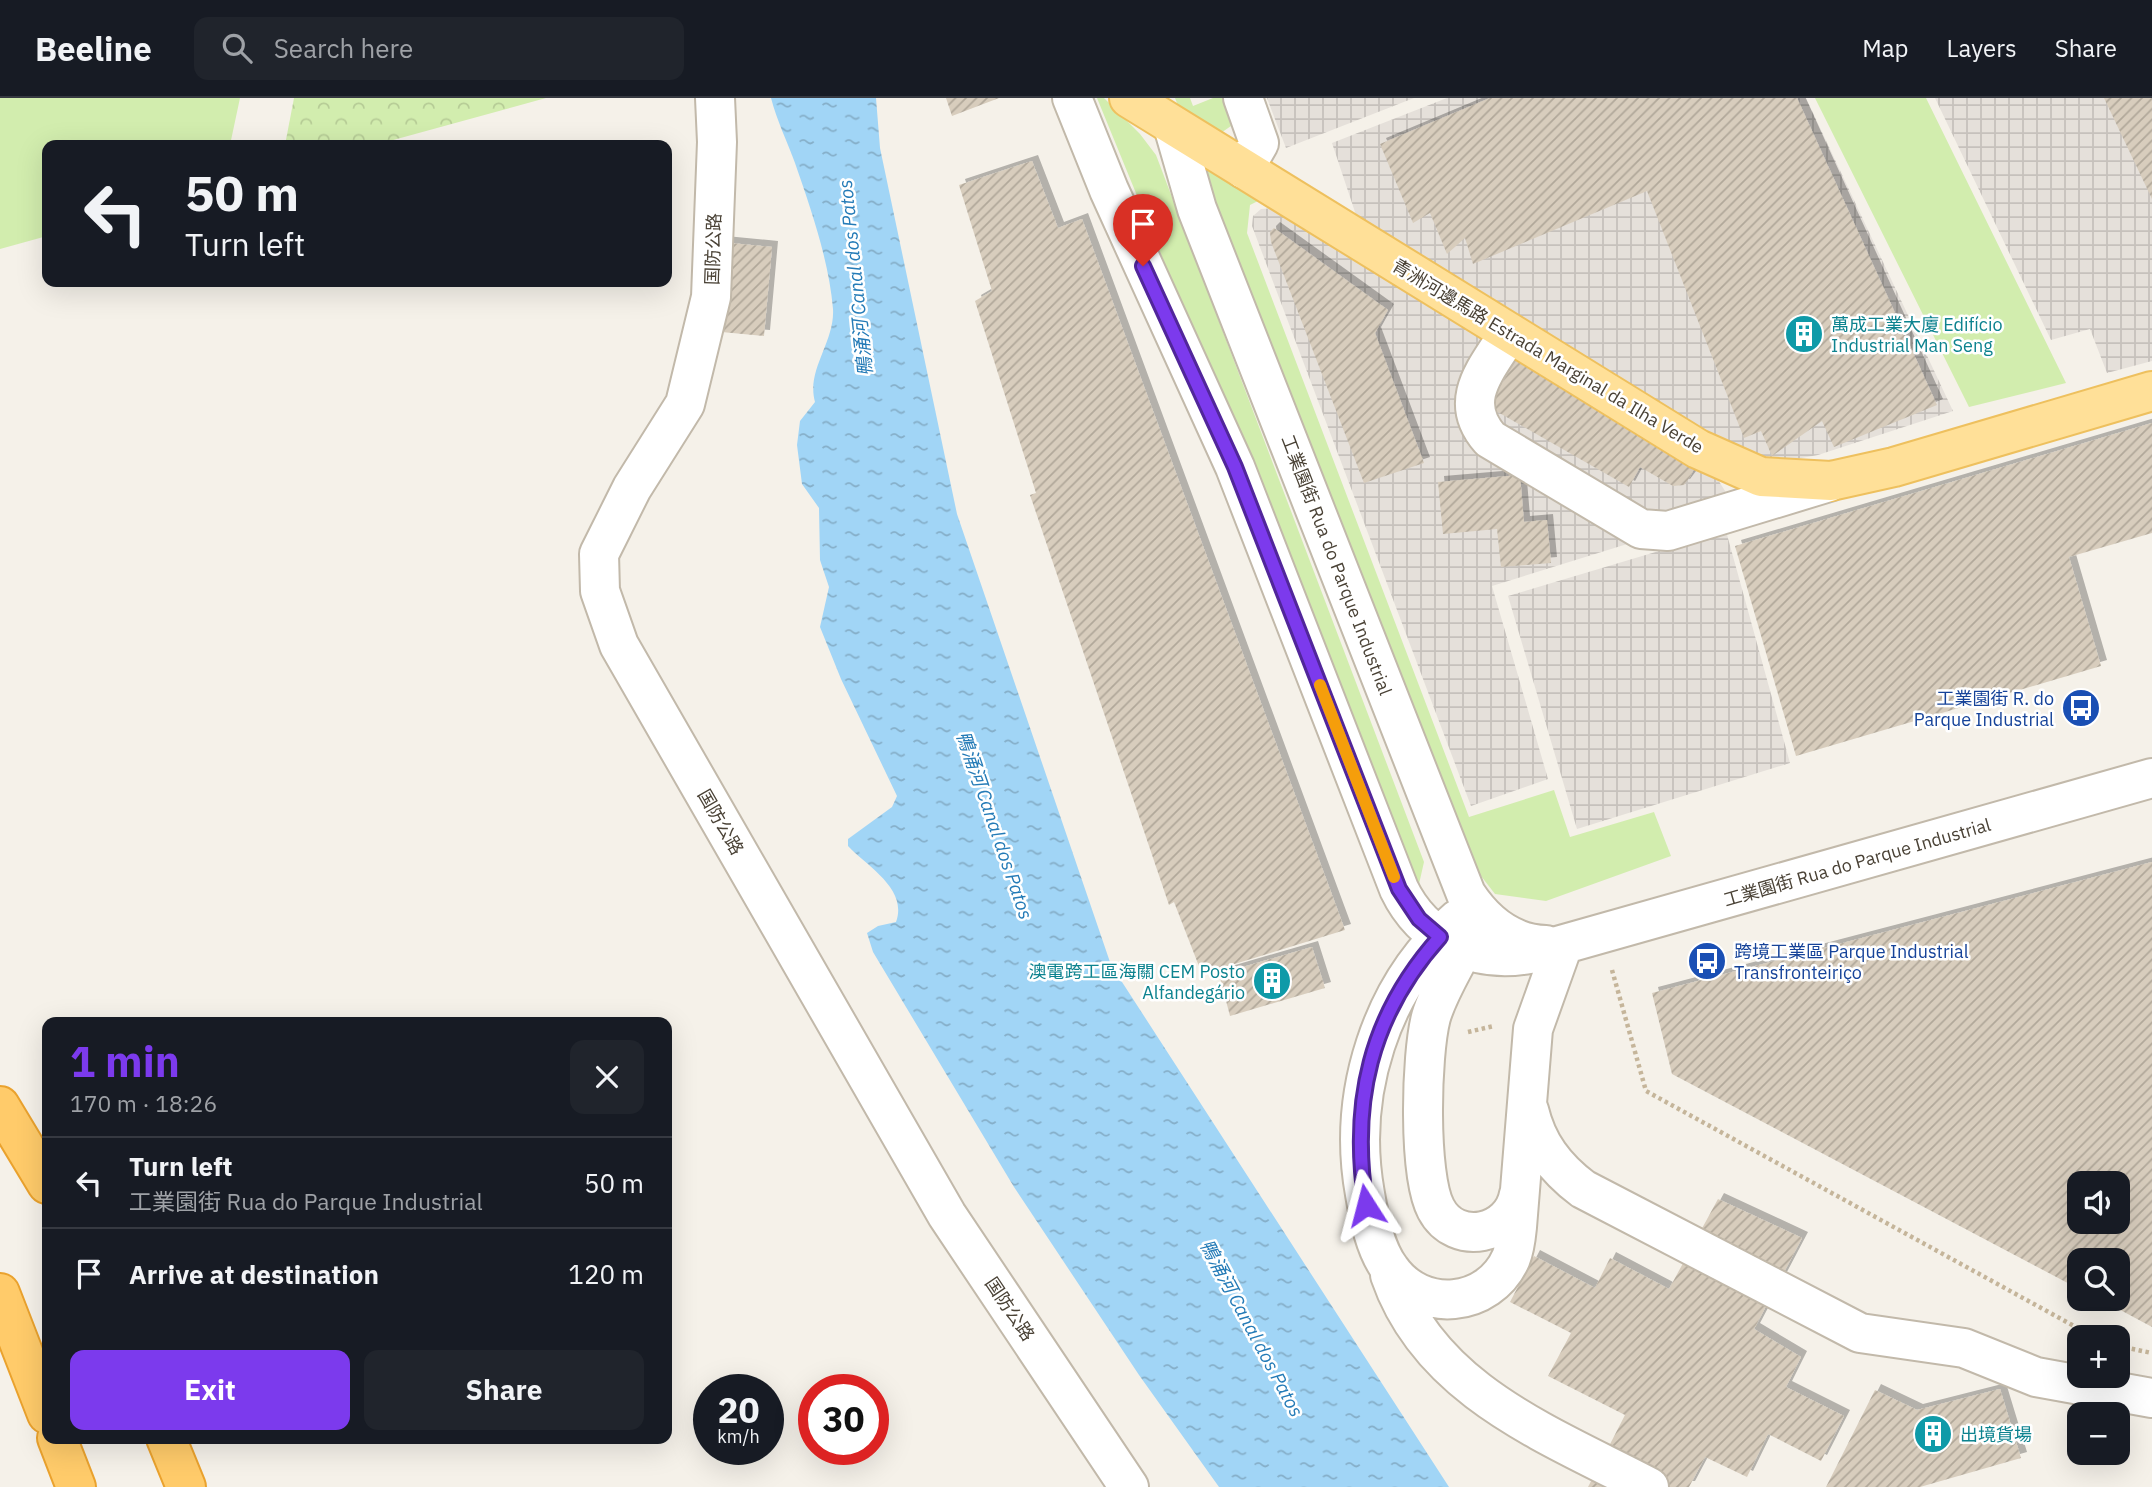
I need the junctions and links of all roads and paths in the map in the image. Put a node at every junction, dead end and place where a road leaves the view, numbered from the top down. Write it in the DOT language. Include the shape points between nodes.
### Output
graph roads {
  1 [pos="715,98"];
  2 [pos="1072,98"];
  3 [pos="1129,98"];
  4 [pos="1243,98"];
  5 [pos="1168,112"];
  6 [pos="1244,169"];
  7 [pos="1509,333"];
  8 [pos="2152,391"];
  9 [pos="1831,481"];
  10 [pos="2152,778"];
  11 [pos="1474,906"];
  12 [pos="1602,934"];
  13 [pos="1451,943"];
  14 [pos="1563,945"];
  15 [pos="1533,1029"];
  16 [pos="1429,1032"];
  17 [pos="1528,1090"];
  18 [pos="0,1106"];
  19 [pos="42,1176"];
  20 [pos="1519,1194"];
  21 [pos="1386,1264"];
  22 [pos="0,1293"];
  23 [pos="2072,1325"];
  24 [pos="2130,1348"];
  25 [pos="2152,1353"];
  26 [pos="2152,1398"];
  27 [pos="42,1401"];
  28 [pos="59,1444"];
  29 [pos="169,1444"];
  30 [pos="76,1487"];
  31 [pos="187,1487"];
  32 [pos="1129,1487"];
  33 [pos="1649,1487"];
  1 -- 32 [label="street, 国防公路" via="711,297 685,404 632,488 599,554 600,591 619,645 947,1215"];
  2 -- 13 [label="street" via="1235,467 1399,889 1419,919"];
  3 -- 5 [label="main road, 青洲河邊馬路 Estrada Marginal da Ilha Verde"];
  4 -- 6 [label="street" via="1259,143"];
  5 -- 6 [label="main road, 青洲河邊馬路 Estrada Marginal da Ilha Verde"];
  5 -- 11 [label="street, 工業園街 Rua do Parque Industrial" via="1197,209"];
  6 -- 7 [label="main road, 青洲河邊馬路 Estrada Marginal da Ilha Verde"];
  7 -- 9 [label="main road, 青洲河邊馬路 Estrada Marginal da Ilha Verde" via="1698,449 1761,477"];
  7 -- 9 [label="street" via="1477,387 1474,402 1481,428 1490,439 1641,529 1668,531"];
  8 -- 9 [label="main road, 青洲河邊馬路 Estrada Marginal da Ilha Verde" via="1894,467"];
  10 -- 12 [label="street, 工業園街 Rua do Parque Industrial"];
  11 -- 13 [label="street"];
  11 -- 14 [label="street, 工業園街 Rua do Parque Industrial" via="1509,936 1531,944"];
  12 -- 14 [label="street, 工業園街 Rua do Parque Industrial"];
  12 -- 23 [label="path" via="1646,1091"];
  13 -- 14 [label="street, 工業園街 Rua do Parque Industrial" via="1505,957"];
  13 -- 16 [label="street"];
  13 -- 21 [label="street" via="1416,965 1394,1001 1365,1080 1360,1164 1366,1205"];
  14 -- 15 [label="street"];
  15 -- 16 [label="path" via="1490,1026 1453,1036"];
  15 -- 17 [label="street"];
  16 -- 20 [label="street" via="1423,1167 1436,1209 1452,1227 1486,1231 1510,1216"];
  17 -- 20 [label="street"];
  17 -- 26 [label="street" via="1530,1113 1542,1146 1573,1182 1849,1328 1884,1338 1964,1348 2036,1377"];
  18 -- 19 [label="highway"];
  20 -- 21 [label="street" via="1511,1257 1499,1278 1480,1292 1457,1300 1421,1296"];
  21 -- 33 [label="street" via="1413,1322 1468,1385 1514,1416"];
  22 -- 27 [label="highway"];
  24 -- 25 [label="path"];
  28 -- 30 [label="highway"];
  29 -- 31 [label="highway"];
}
